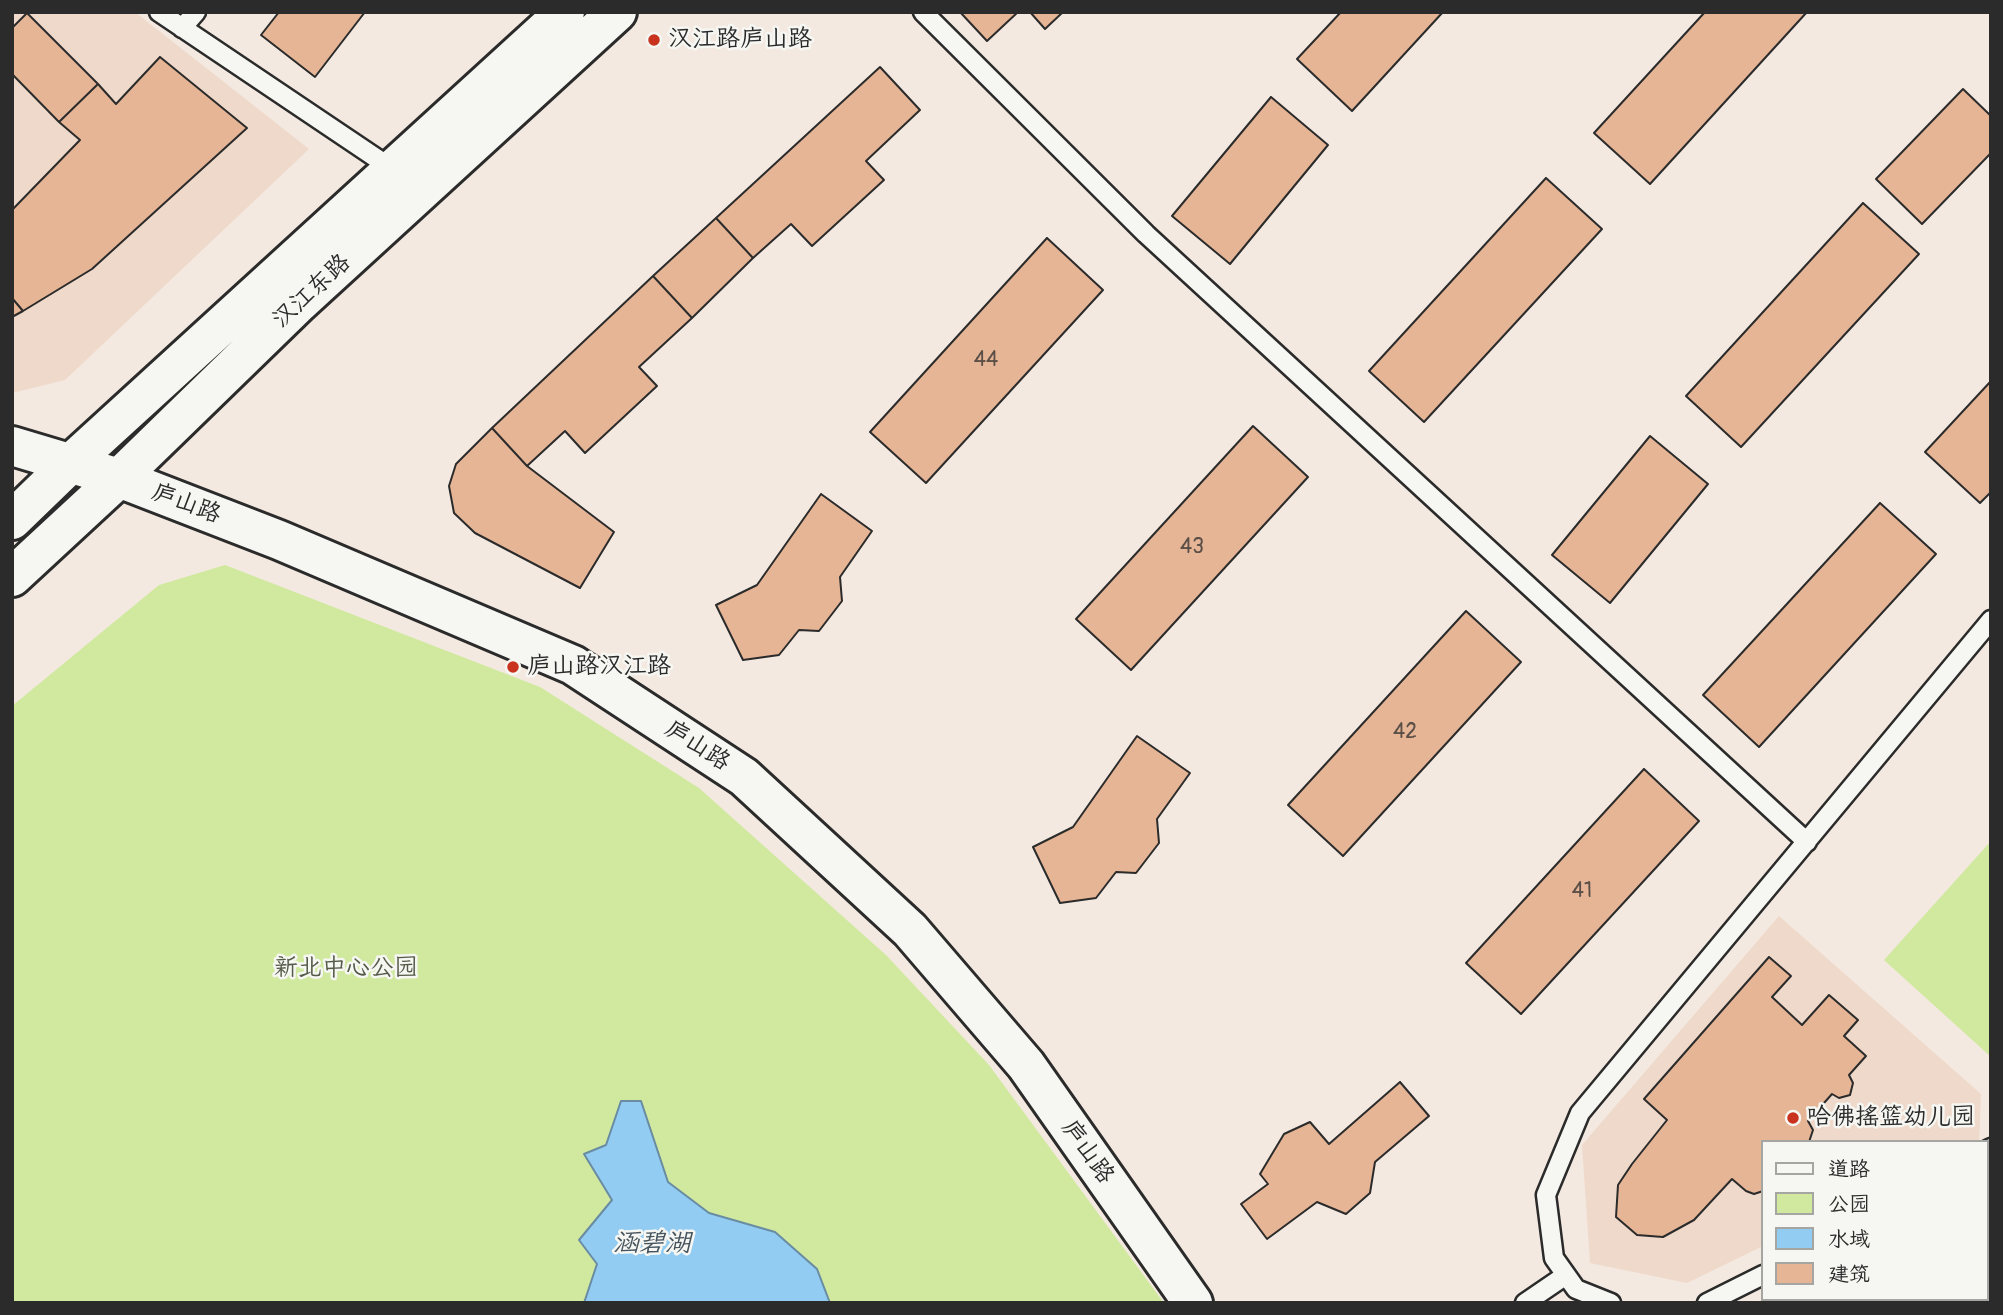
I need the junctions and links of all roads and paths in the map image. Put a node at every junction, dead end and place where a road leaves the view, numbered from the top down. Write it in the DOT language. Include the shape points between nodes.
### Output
graph roads {
  1 [pos="159,12"];
  2 [pos="196,12"];
  3 [pos="565,12"];
  4 [pos="617,12"];
  5 [pos="923,12"];
  6 [pos="182,28"];
  7 [pos="394,170"];
  8 [pos="12,446"];
  9 [pos="71,463"];
  10 [pos="119,478"];
  11 [pos="12,520"];
  12 [pos="12,577"];
  13 [pos="1991,620"];
  14 [pos="1807,842"];
  15 [pos="1566,1275"];
  16 [pos="1762,1276"];
  17 [pos="1193,1303"];
  18 [pos="1525,1303"];
  19 [pos="1611,1303"];
  20 [pos="1707,1303"];
  1 -- 6 [label="lane"];
  2 -- 6 [label="lane"];
  3 -- 7 [label="main road, 汉江东路"];
  4 -- 10 [label="main road, 汉江东路" via="299,303"];
  5 -- 14 [label="lane" via="1146,234"];
  6 -- 7 [label="lane"];
  7 -- 9 [label="main road, 汉江东路"];
  8 -- 9 [label="main road, 庐山路"];
  9 -- 10 [label="main road, 庐山路"];
  9 -- 11 [label="main road, 汉江东路"];
  10 -- 12 [label="main road, 汉江东路"];
  10 -- 17 [label="main road, 庐山路" via="573,664 744,777 910,930 1026,1065"];
  13 -- 14 [label="lane"];
  14 -- 15 [label="lane" via="1580,1113 1546,1195 1554,1258"];
  15 -- 18 [label="lane"];
  15 -- 19 [label="lane" via="1576,1289"];
  16 -- 20 [label="lane"];
}
